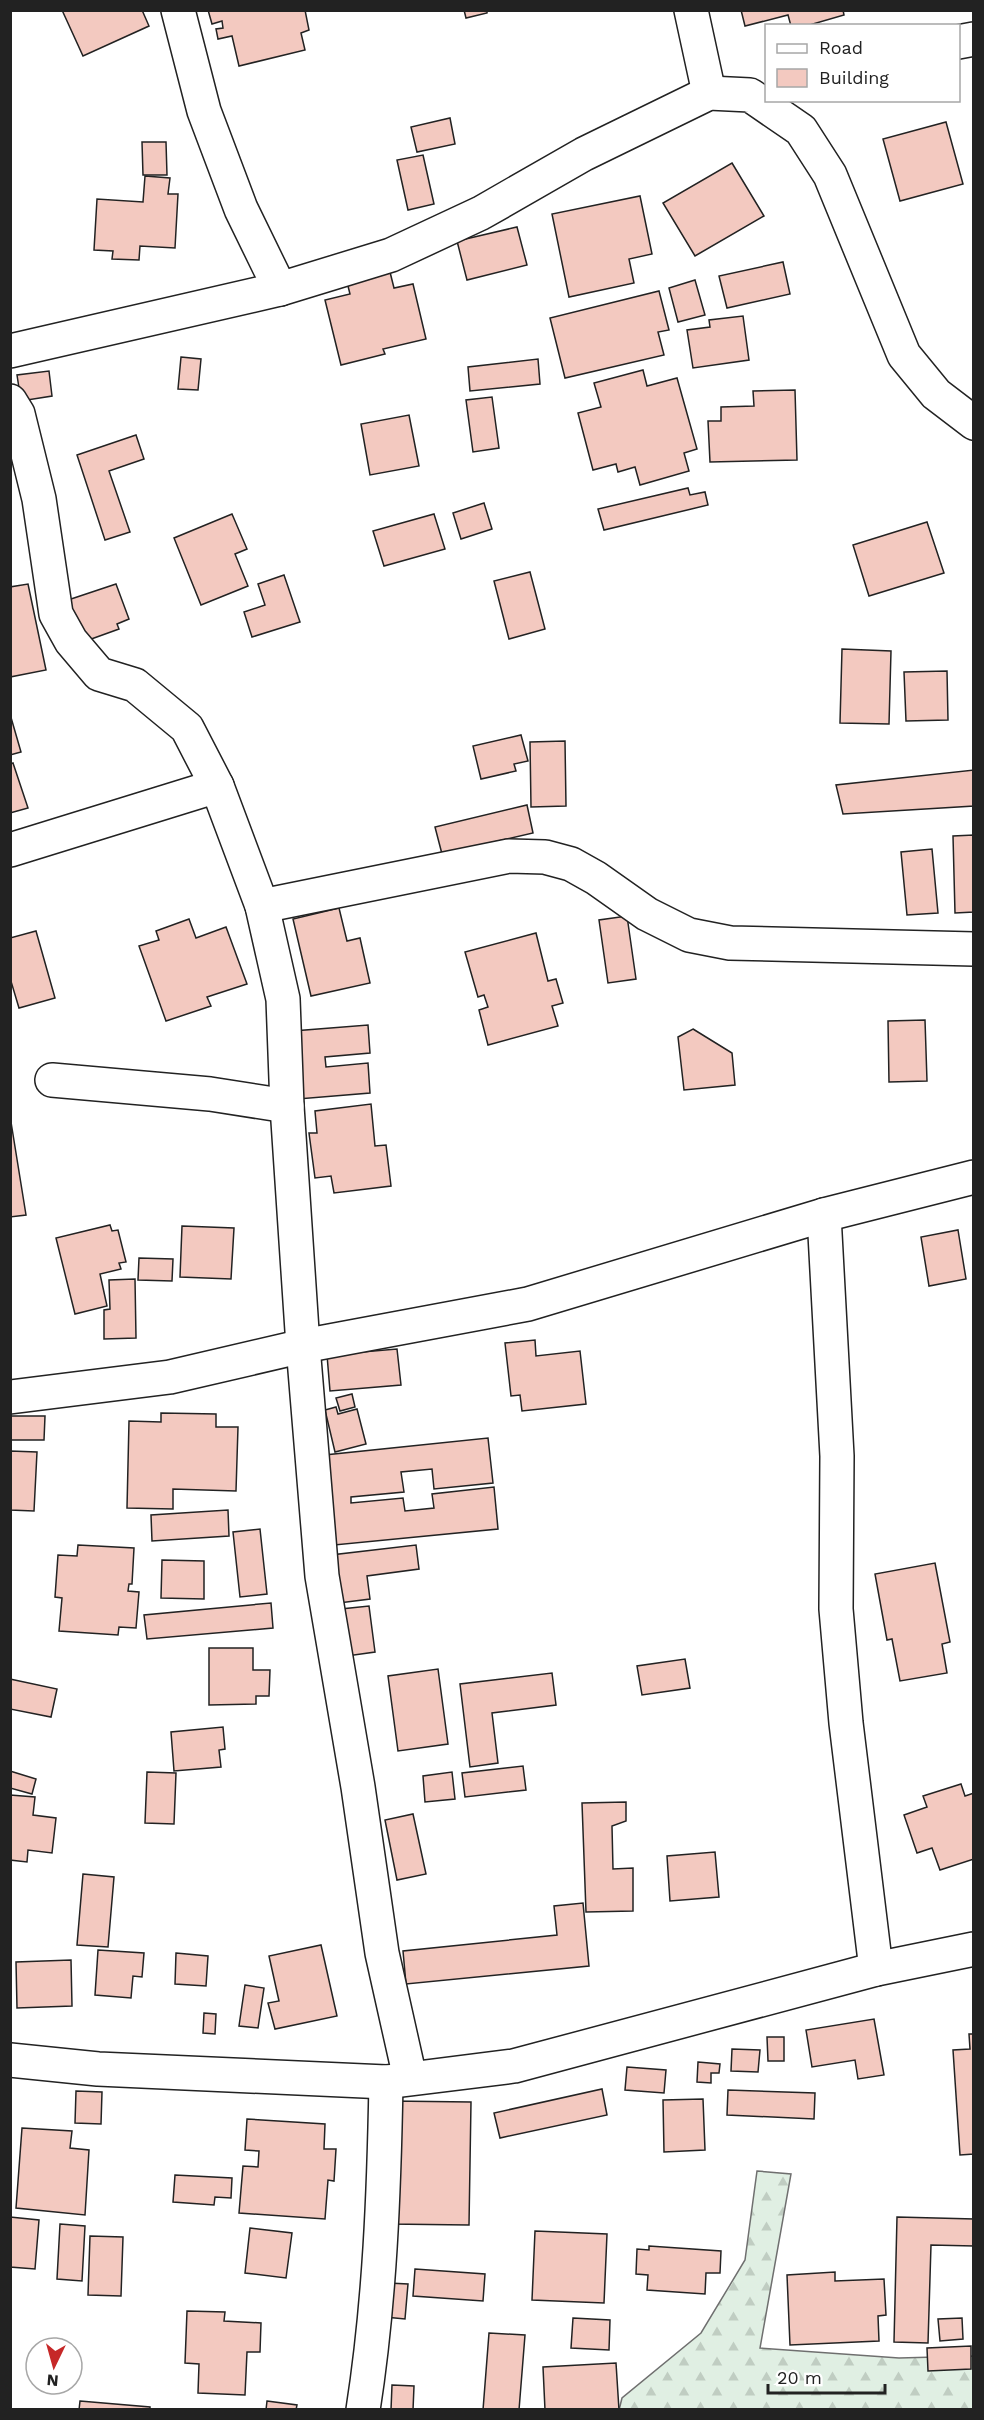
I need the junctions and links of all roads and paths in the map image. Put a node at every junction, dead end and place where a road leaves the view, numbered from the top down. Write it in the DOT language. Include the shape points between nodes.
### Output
graph roads {
  1 [pos="178,10"];
  2 [pos="691,10"];
  3 [pos="709,93"];
  4 [pos="758,93"];
  5 [pos="768,102"];
  6 [pos="280,289"];
  7 [pos="10,351"];
  8 [pos="10,401"];
  9 [pos="974,423"];
  10 [pos="217,786"];
  11 [pos="10,850"];
  12 [pos="262,906"];
  13 [pos="974,949"];
  14 [pos="52,1080"];
  15 [pos="287,1106"];
  16 [pos="974,1177"];
  17 [pos="824,1215"];
  18 [pos="303,1346"];
  19 [pos="10,1397"];
  20 [pos="974,1949"];
  21 [pos="876,1969"];
  22 [pos="10,2060"];
  23 [pos="398,2080"];
  24 [pos="363,2409"];
  1 -- 6 [label="street" via="204,111 241,209"];
  2 -- 3 [label="street"];
  3 -- 4 [label="street"];
  3 -- 6 [label="street" via="584,153 481,213 392,255"];
  5 -- 9 [label="street" via="801,130 830,175 904,355 936,394"];
  6 -- 7 [label="street"];
  8 -- 10 [label="street" via="18,414 39,499 56,614 71,641 99,674 135,685 187,728"];
  10 -- 11 [label="street"];
  10 -- 12 [label="street"];
  12 -- 13 [label="street" via="509,856 545,857 571,864 647,914 688,935 730,943"];
  12 -- 15 [label="street" via="283,999"];
  14 -- 15 [label="street" via="210,1094"];
  15 -- 18 [label="street"];
  16 -- 17 [label="street"];
  17 -- 18 [label="street" via="528,1304"];
  17 -- 21 [label="street" via="837,1456 836,1609"];
  18 -- 19 [label="street" via="170,1377"];
  18 -- 23 [label="street" via="322,1576 358,1787"];
  20 -- 21 [label="street"];
  21 -- 23 [label="street" via="514,2066"];
  22 -- 23 [label="street" via="98,2069"];
  23 -- 24 [label="street"];
}
